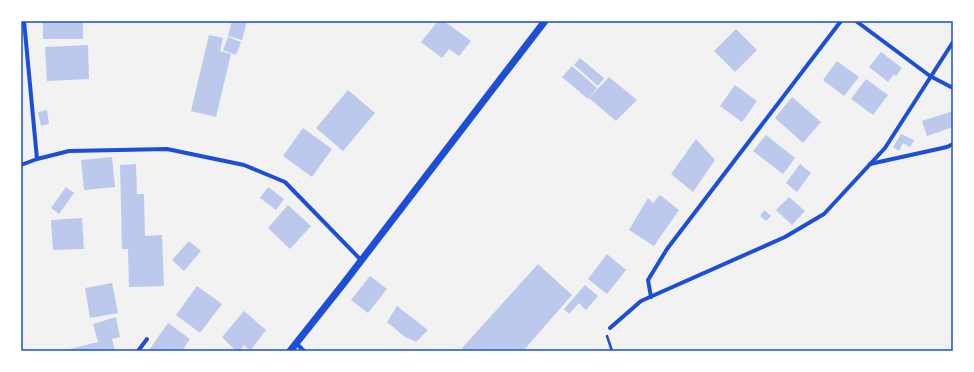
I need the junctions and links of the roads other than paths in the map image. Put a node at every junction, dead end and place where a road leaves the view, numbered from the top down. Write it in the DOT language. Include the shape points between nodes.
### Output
graph roads {
  1 [pos="24,21"];
  2 [pos="545,21"];
  3 [pos="841,21"];
  4 [pos="856,21"];
  5 [pos="953,42"];
  6 [pos="930,76"];
  7 [pos="953,88"];
  8 [pos="953,144"];
  9 [pos="37,159"];
  10 [pos="870,164"];
  11 [pos="21,165"];
  12 [pos="362,260"];
  13 [pos="651,297"];
  14 [pos="610,328"];
  15 [pos="147,339"];
  16 [pos="296,343"];
  17 [pos="138,351"];
  18 [pos="290,351"];
  19 [pos="304,351"];
  1 -- 9 [label="street"];
  2 -- 12 [label="street"];
  3 -- 13 [label="street" via="667,249 648,280"];
  4 -- 6 [label="street"];
  5 -- 6 [label="street"];
  6 -- 7 [label="street"];
  6 -- 10 [label="street" via="885,148"];
  8 -- 10 [label="street"];
  9 -- 11 [label="street"];
  9 -- 12 [label="street" via="69,150 167,149 244,165 285,182"];
  10 -- 13 [label="street" via="824,214 785,237"];
  12 -- 16 [label="street"];
  13 -- 14 [label="street" via="642,301"];
  15 -- 17 [label="street"];
  16 -- 18 [label="street"];
  16 -- 19 [label="street"];
}
